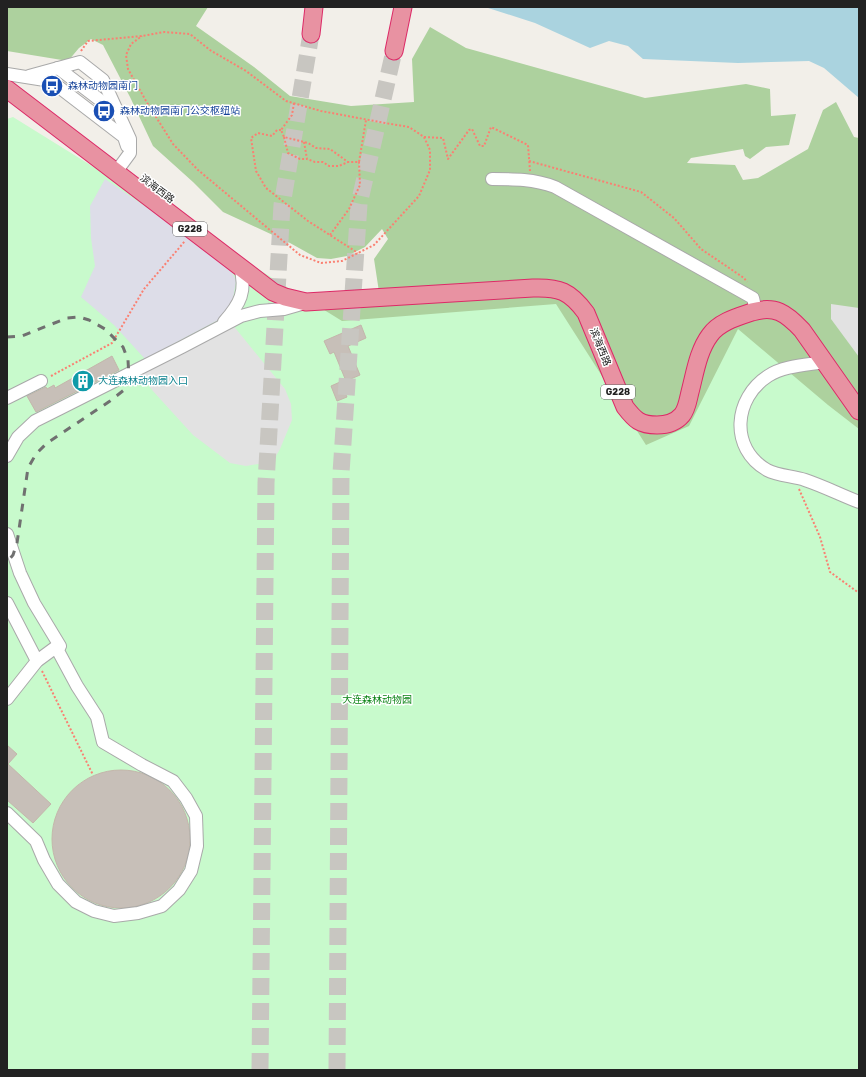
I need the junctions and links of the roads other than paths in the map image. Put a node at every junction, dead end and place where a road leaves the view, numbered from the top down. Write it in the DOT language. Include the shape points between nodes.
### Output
graph roads {
  1 [pos="314,7"];
  2 [pos="403,7"];
  3 [pos="311,34"];
  4 [pos="394,51"];
  5 [pos="54,70"];
  6 [pos="7,75"];
  7 [pos="29,76"];
  8 [pos="7,89"];
  9 [pos="120,115"];
  10 [pos="130,139"];
  11 [pos="123,163"];
  12 [pos="492,180"];
  13 [pos="240,267"];
  14 [pos="306,302"];
  15 [pos="755,305"];
  16 [pos="221,326"];
  17 [pos="824,362"];
  18 [pos="41,381"];
  19 [pos="7,398"];
  20 [pos="859,411"];
  21 [pos="7,456"];
  22 [pos="859,502"];
  23 [pos="7,534"];
  24 [pos="7,603"];
  25 [pos="60,646"];
  26 [pos="37,661"];
  27 [pos="7,699"];
  28 [pos="7,813"];
  1 -- 3 [label="highway"];
  2 -- 4 [label="highway"];
  5 -- 7 [label="street"];
  5 -- 9 [label="street"];
  5 -- 9 [label="street" via="80,62 104,80"];
  5 -- 10 [label="street" via="114,120"];
  6 -- 7 [label="street"];
  6 -- 11 [label="highway, 滨海西路 / G228"];
  7 -- 11 [label="street" via="51,81 124,137"];
  8 -- 11 [label="highway, 滨海西路 / G228"];
  9 -- 10 [label="street"];
  10 -- 11 [label="street"];
  11 -- 13 [label="highway, 滨海西路 / G228" via="194,232"];
  11 -- 14 [label="highway, 滨海西路 / G228"];
  12 -- 15 [label="street" via="529,180 555,187"];
  13 -- 14 [label="highway, 滨海西路 / G228" via="273,292"];
  13 -- 16 [label="street" via="244,278 240,300"];
  14 -- 15 [label="highway, 滨海西路 / G228" via="532,288 558,289 569,294 586,313 625,407 632,416 648,425 669,423 683,414 704,343 719,326"];
  14 -- 16 [label="street" via="284,309 241,316"];
  15 -- 17 [label="highway, 滨海西路 / G228" via="780,311 791,318"];
  16 -- 21 [label="street" via="36,421 18,437"];
  17 -- 20 [label="highway, 滨海西路 / G228"];
  17 -- 22 [label="street" via="780,370 760,383 745,403 740,423 741,435 750,455 767,470 807,481"];
  18 -- 19 [label="street"];
  23 -- 25 [label="street" via="31,597"];
  24 -- 26 [label="street"];
  26 -- 27 [label="street"];
  26 -- 28 [label="street" via="56,646 97,718 103,742 173,781 186,798 196,816 197,846 192,871 179,890 162,906 114,916 94,911 76,902 58,884 36,841"];
}
